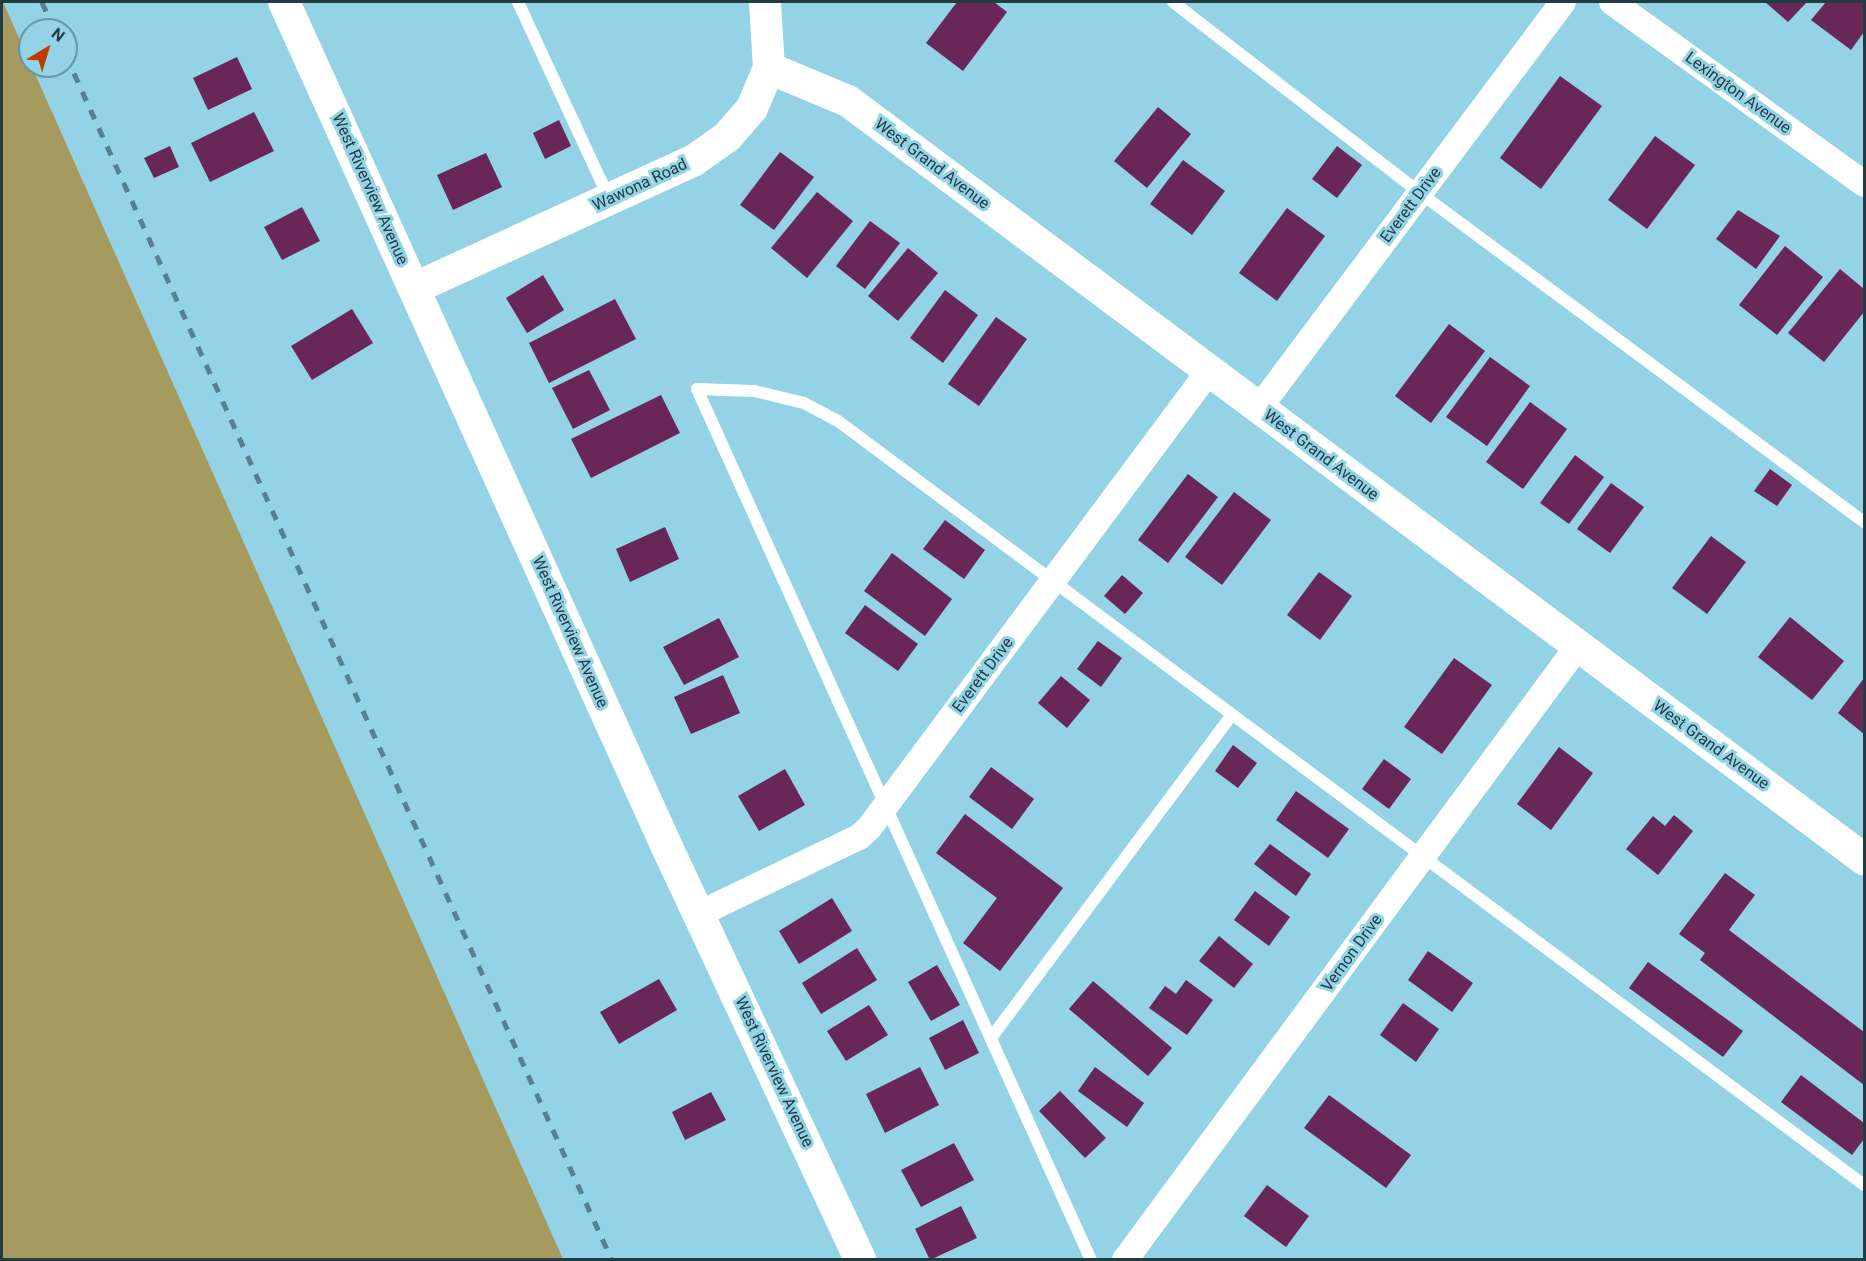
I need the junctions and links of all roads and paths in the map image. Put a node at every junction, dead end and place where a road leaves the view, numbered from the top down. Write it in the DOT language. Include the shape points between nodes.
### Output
graph roads {
  1 [pos="284,2"];
  2 [pos="518,2"];
  3 [pos="765,2"];
  4 [pos="1173,2"];
  5 [pos="1563,2"];
  6 [pos="1612,2"];
  7 [pos="769,68"];
  8 [pos="1864,184"];
  9 [pos="1420,193"];
  10 [pos="609,199"];
  11 [pos="415,288"];
  12 [pos="1209,371"];
  13 [pos="1259,408"];
  14 [pos="1864,522"];
  15 [pos="1053,581"];
  16 [pos="1578,646"];
  17 [pos="1232,715"];
  18 [pos="885,806"];
  19 [pos="1423,857"];
  20 [pos="1864,859"];
  21 [pos="701,913"];
  22 [pos="991,1038"];
  23 [pos="1864,1185"];
  24 [pos="860,1260"];
  25 [pos="1091,1260"];
  26 [pos="1125,1260"];
  1 -- 11 [label="street, West Riverview Avenue"];
  2 -- 10 [label="lane"];
  3 -- 7 [label="street, Wawona Road"];
  4 -- 9 [label="lane"];
  5 -- 9 [label="street, Everett Drive"];
  6 -- 8 [label="street, Lexington Avenue"];
  7 -- 10 [label="street, Wawona Road" via="752,108 727,137 693,161"];
  7 -- 12 [label="street, West Grand Avenue" via="848,101"];
  9 -- 13 [label="street, Everett Drive"];
  9 -- 14 [label="lane"];
  10 -- 11 [label="street, Wawona Road"];
  11 -- 21 [label="street, West Riverview Avenue" via="661,834"];
  12 -- 13 [label="street, West Grand Avenue"];
  12 -- 15 [label="street, Everett Drive"];
  13 -- 16 [label="street, West Grand Avenue"];
  15 -- 17 [label="lane"];
  15 -- 18 [label="street, Everett Drive"];
  15 -- 18 [label="lane" via="829,417 804,403 754,391 697,389"];
  16 -- 19 [label="street, Vernon Drive"];
  16 -- 20 [label="street, West Grand Avenue"];
  17 -- 19 [label="lane"];
  17 -- 22 [label="lane"];
  18 -- 21 [label="street, Everett Drive" via="859,837"];
  18 -- 22 [label="lane"];
  19 -- 23 [label="lane"];
  19 -- 26 [label="street, Vernon Drive"];
  21 -- 24 [label="street, West Riverview Avenue"];
  22 -- 25 [label="lane"];
}
